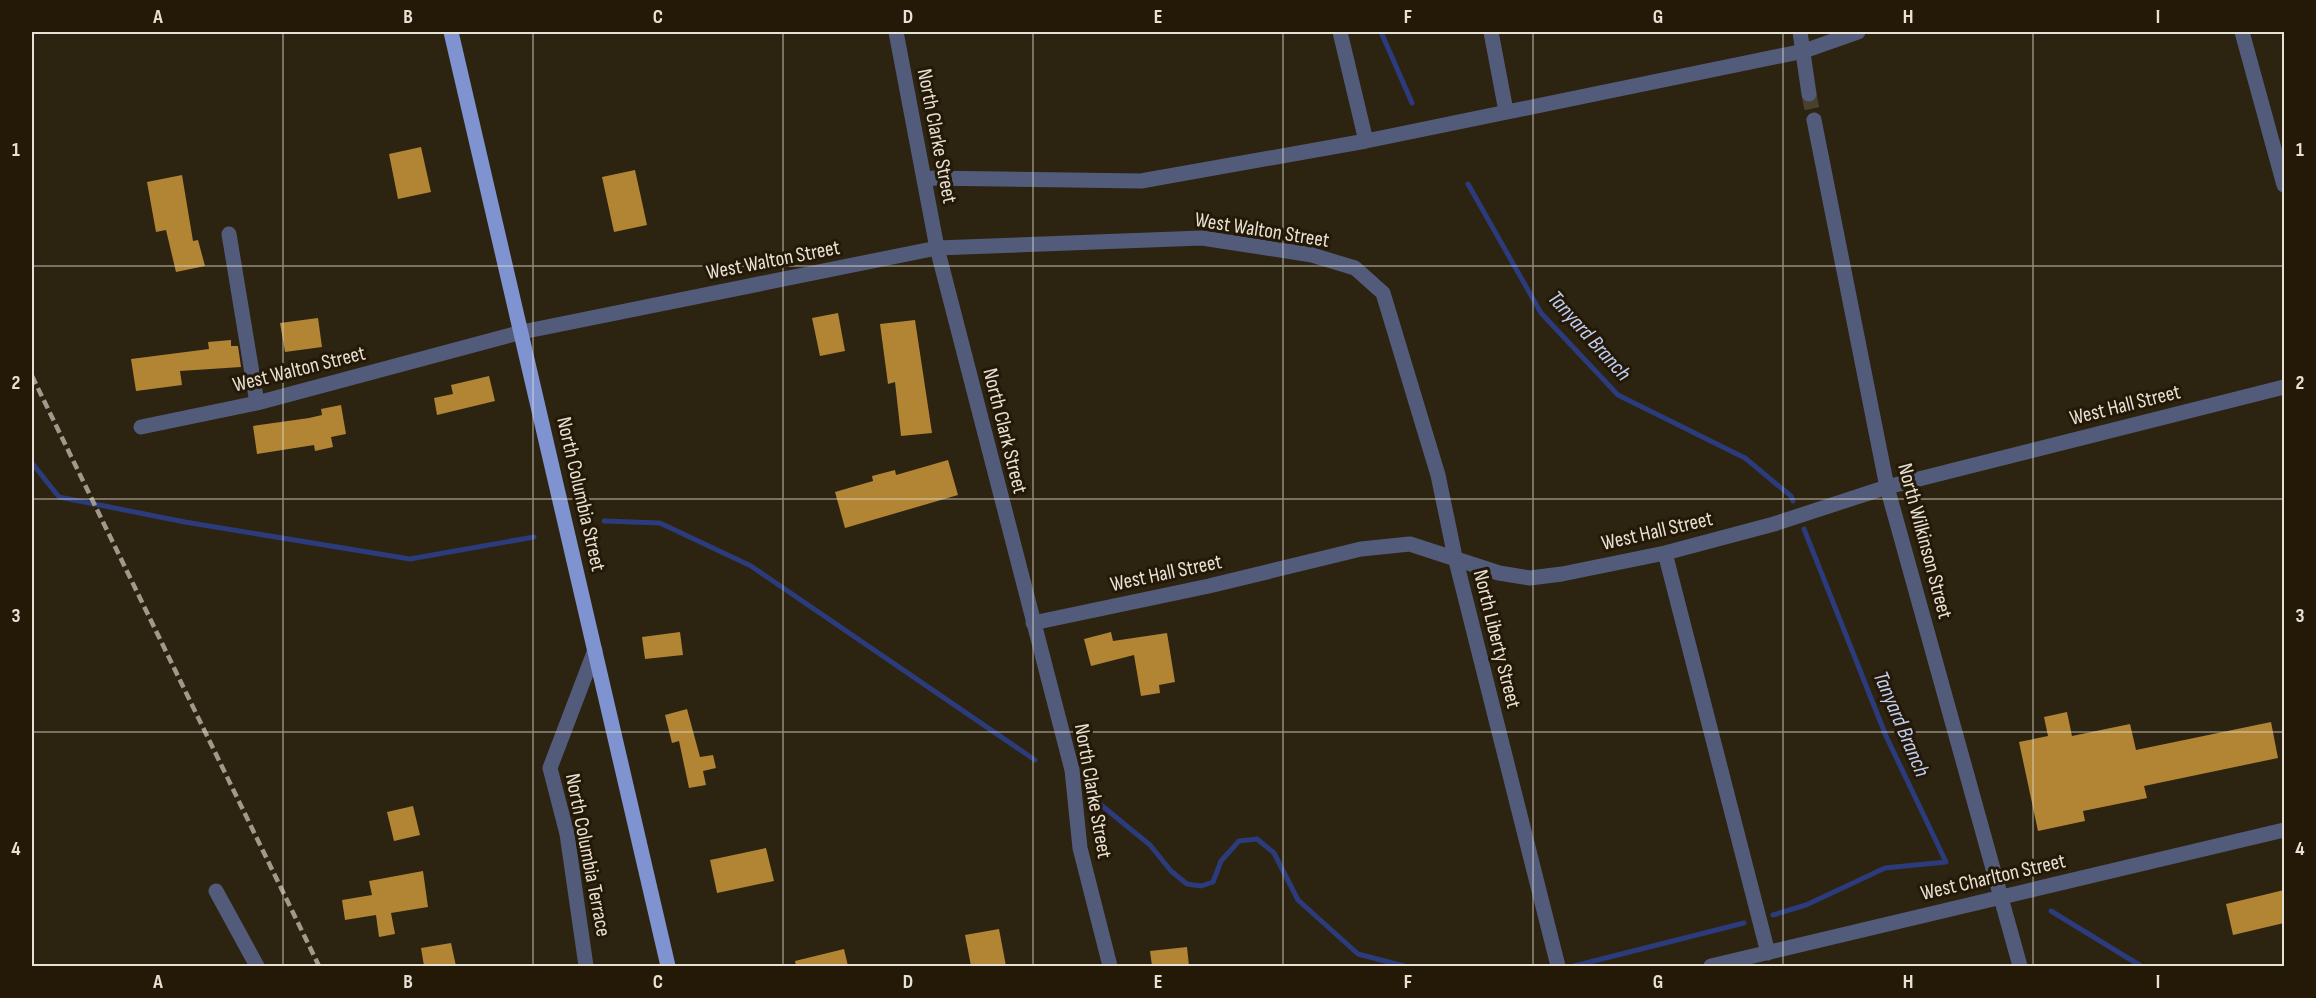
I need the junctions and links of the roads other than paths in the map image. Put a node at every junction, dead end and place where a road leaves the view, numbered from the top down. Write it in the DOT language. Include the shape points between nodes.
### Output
graph roads {
  1 [pos="452,32"];
  2 [pos="896,32"];
  3 [pos="1340,32"];
  4 [pos="1491,32"];
  5 [pos="1800,32"];
  6 [pos="1858,32"];
  7 [pos="2242,32"];
  8 [pos="1804,51"];
  9 [pos="1809,94"];
  10 [pos="1506,111"];
  11 [pos="1814,120"];
  12 [pos="1366,141"];
  13 [pos="924,178"];
  14 [pos="2284,186"];
  15 [pos="229,234"];
  16 [pos="937,248"];
  17 [pos="1394,322"];
  18 [pos="522,332"];
  19 [pos="2284,387"];
  20 [pos="257,403"];
  21 [pos="141,427"];
  22 [pos="1887,487"];
  23 [pos="1665,553"];
  24 [pos="1455,556"];
  25 [pos="1033,623"];
  26 [pos="595,650"];
  27 [pos="2284,830"];
  28 [pos="216,891"];
  29 [pos="2002,897"];
  30 [pos="1768,953"];
  31 [pos="257,966"];
  32 [pos="586,966"];
  33 [pos="668,966"];
  34 [pos="1110,966"];
  35 [pos="1558,966"];
  36 [pos="1711,966"];
  37 [pos="2020,966"];
  1 -- 18 [label="main road, North Columbia Street"];
  2 -- 13 [label="street, North Clarke Street"];
  3 -- 12 [label="street"];
  4 -- 10 [label="street"];
  5 -- 8 [label="street"];
  6 -- 8 [label="street"];
  7 -- 14 [label="street"];
  8 -- 9 [label="street"];
  8 -- 10 [label="street"];
  10 -- 12 [label="street"];
  11 -- 22 [label="street, North Wilkinson Street"];
  12 -- 13 [label="street" via="1141,181"];
  13 -- 16 [label="street, North Clarke Street"];
  15 -- 20 [label="street"];
  16 -- 17 [label="street, West Walton Street" via="1202,238 1311,255 1355,268 1383,293"];
  16 -- 18 [label="street, West Walton Street"];
  16 -- 25 [label="street, North Clark Street"];
  17 -- 24 [label="street, North Liberty Street" via="1438,475"];
  18 -- 20 [label="street, West Walton Street"];
  18 -- 26 [label="main road, North Columbia Street"];
  19 -- 22 [label="street, West Hall Street"];
  20 -- 21 [label="street, West Walton Street"];
  22 -- 23 [label="street, West Hall Street" via="1774,524"];
  22 -- 29 [label="street, North Wilkinson Street"];
  23 -- 24 [label="street, West Hall Street" via="1530,578 1499,573"];
  23 -- 30 [label="street"];
  24 -- 25 [label="street, West Hall Street" via="1410,544 1361,549"];
  24 -- 35 [label="street, North Liberty Street"];
  25 -- 34 [label="street, North Clarke Street" via="1072,770 1080,848"];
  26 -- 32 [label="street, North Columbia Terrace" via="550,768 567,834"];
  26 -- 33 [label="main road, North Columbia Street"];
  27 -- 29 [label="street, West Charlton Street"];
  28 -- 31 [label="street"];
  29 -- 30 [label="street, West Charlton Street"];
  29 -- 37 [label="street, North Wilkinson Street"];
  30 -- 36 [label="street, West Charlton Street"];
}
